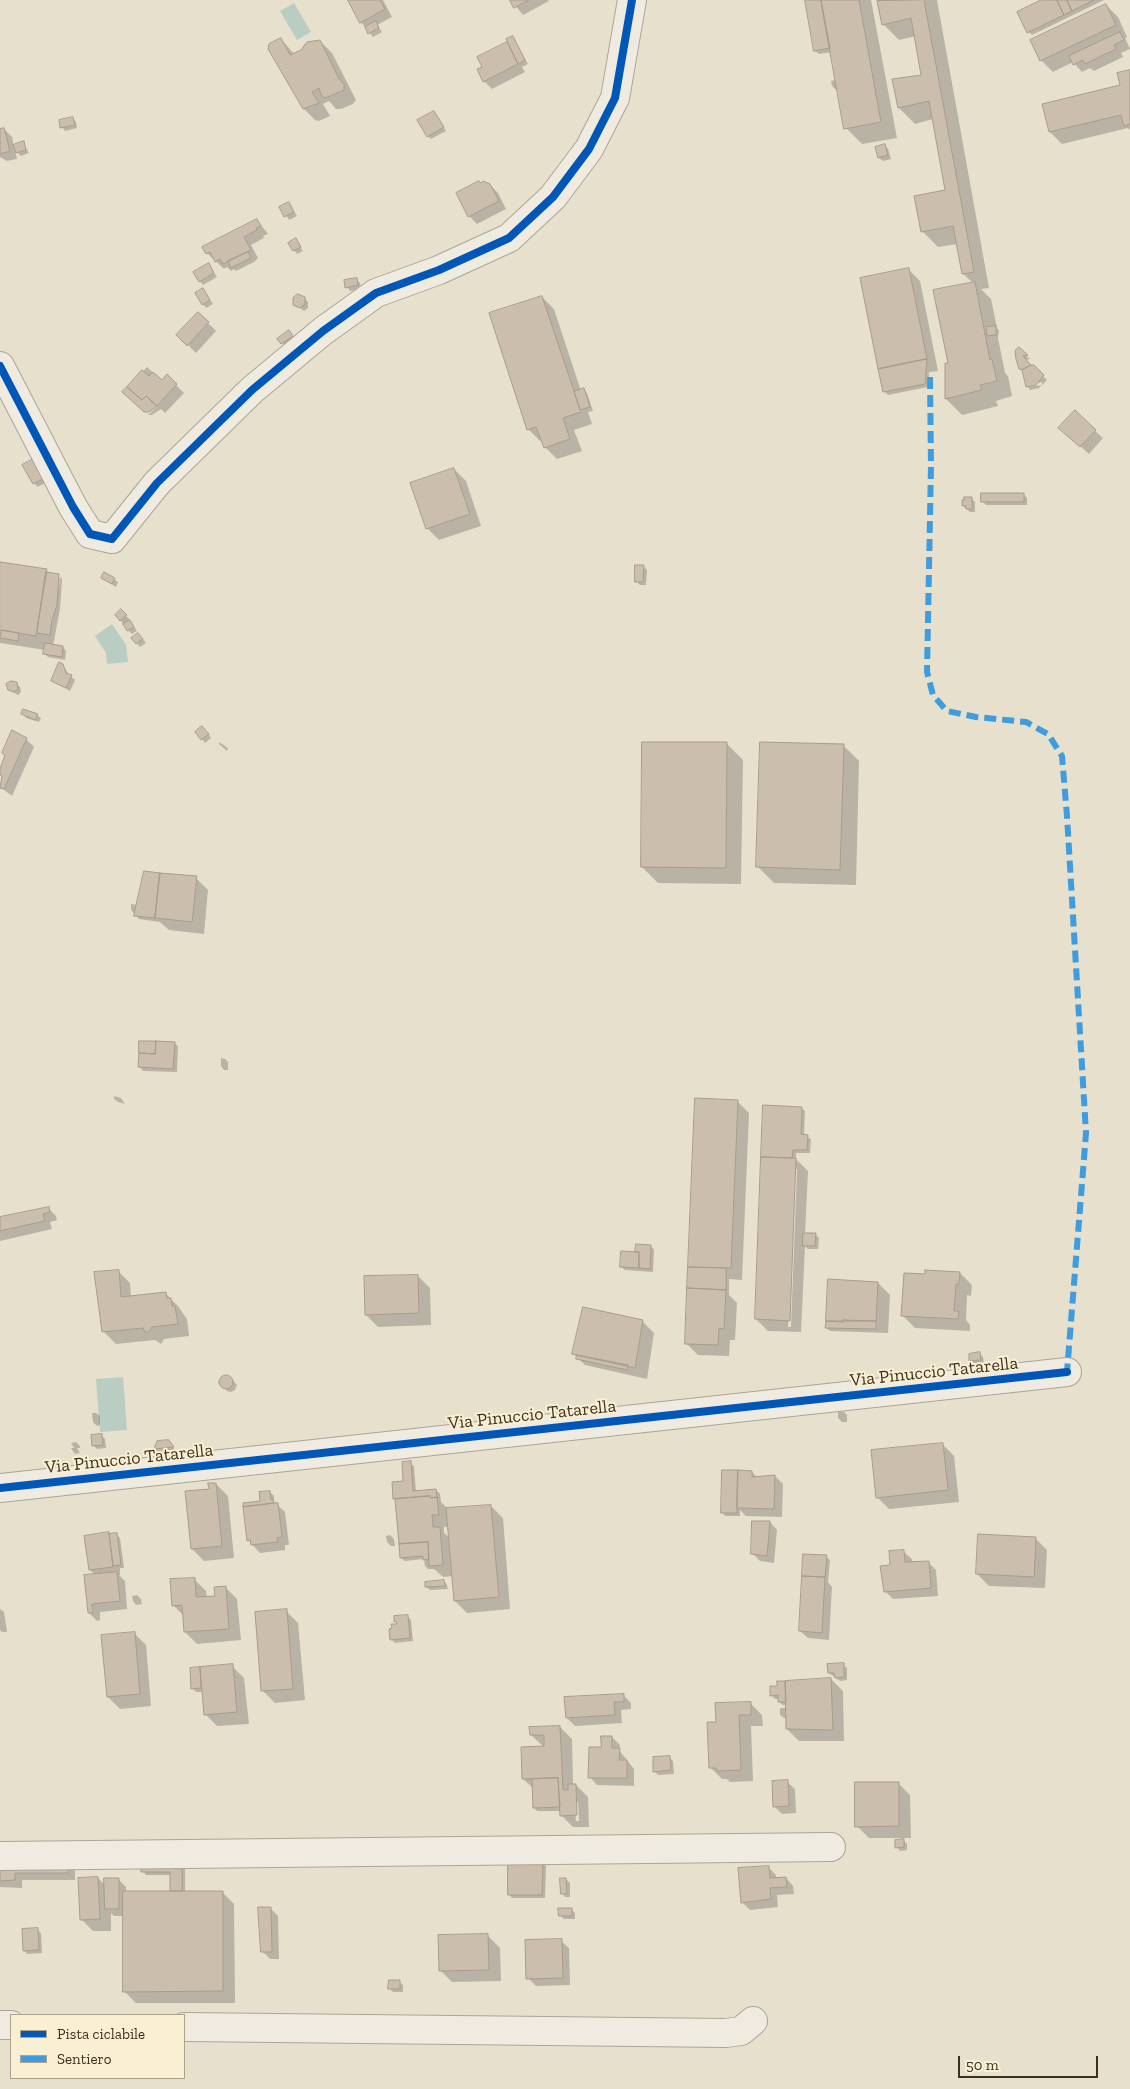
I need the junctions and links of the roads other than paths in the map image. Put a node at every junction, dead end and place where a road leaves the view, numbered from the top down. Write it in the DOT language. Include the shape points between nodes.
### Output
graph roads {
  1 [pos="632,0"];
  2 [pos="0,366"];
  3 [pos="1067,1372"];
  4 [pos="0,1488"];
  5 [pos="832,1847"];
  6 [pos="0,1856"];
  7 [pos="752,2021"];
  8 [pos="185,2027"];
  1 -- 2 [label="street" via="615,98 589,149 553,197 509,238 439,270 376,293 323,331 252,390 157,483 112,538 90,534"];
  3 -- 4 [label="street, Via Pinuccio Tatarella"];
  5 -- 6 [label="street"];
  7 -- 8 [label="street" via="741,2031 726,2034"];
}
